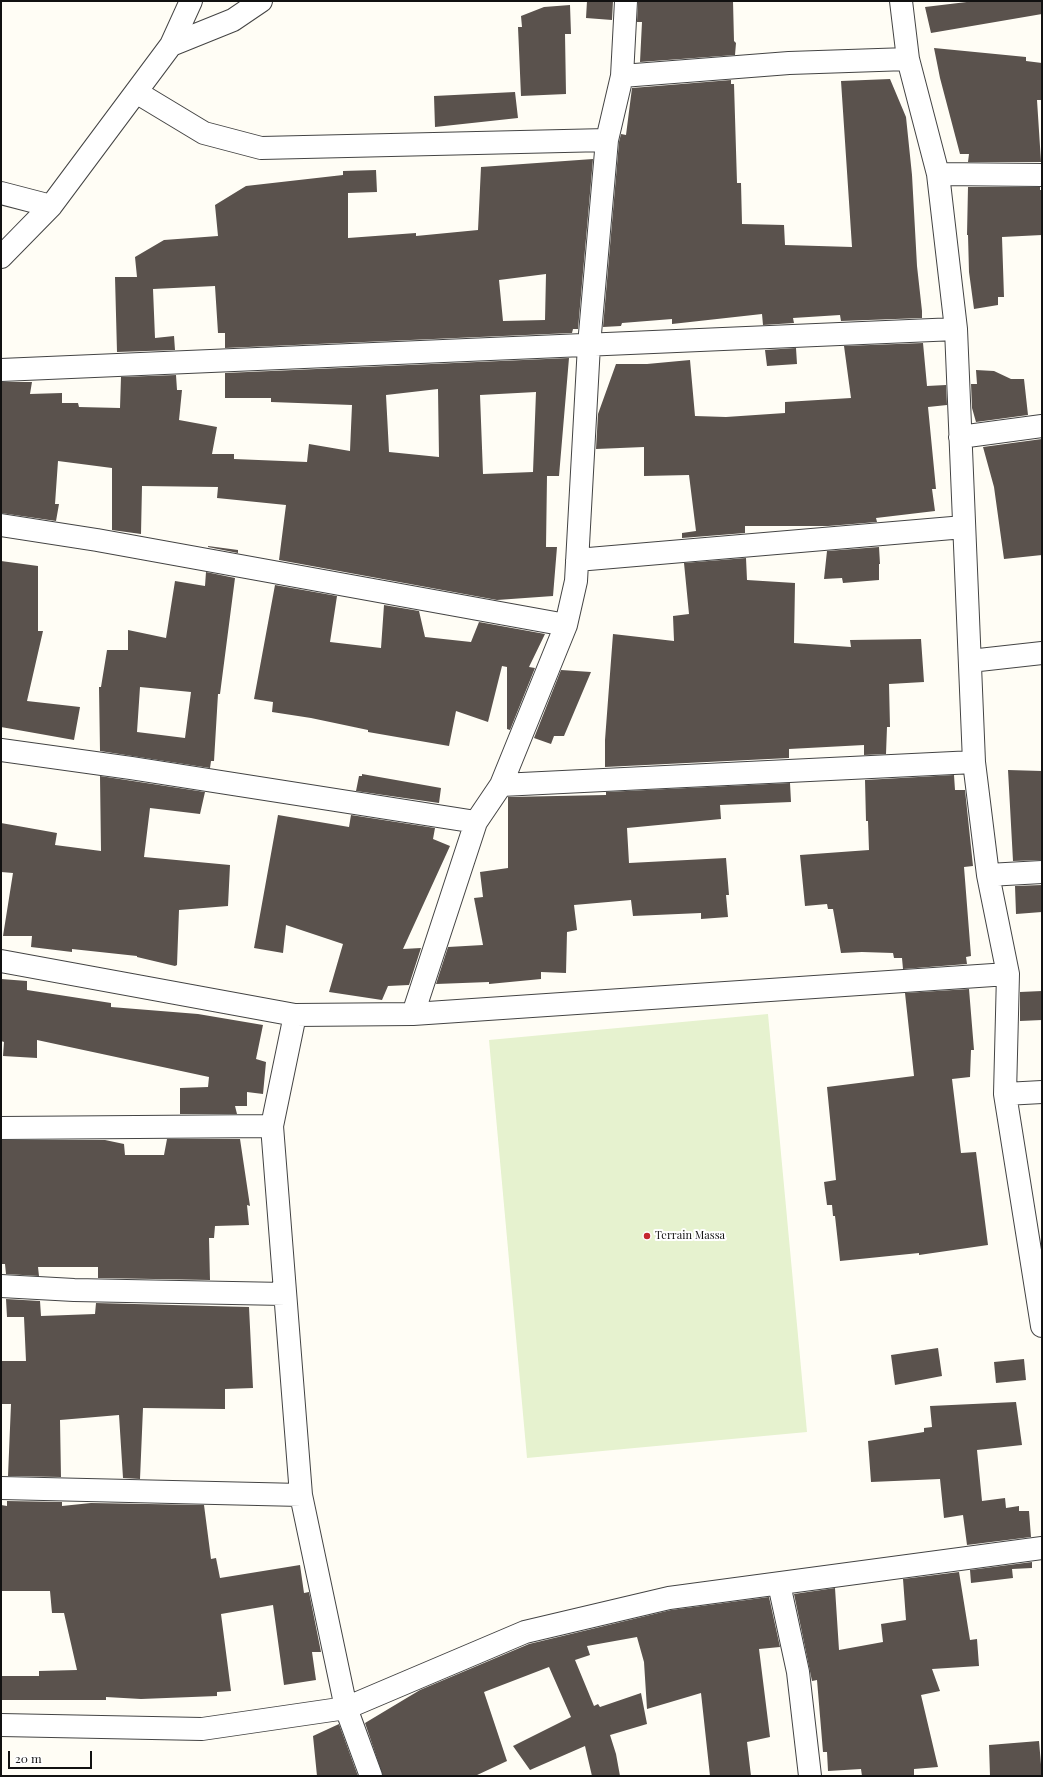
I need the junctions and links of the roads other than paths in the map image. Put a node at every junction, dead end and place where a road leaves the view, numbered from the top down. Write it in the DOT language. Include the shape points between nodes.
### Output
graph roads {
  1 [pos="192,1"];
  2 [pos="260,1"];
  3 [pos="626,1"];
  4 [pos="901,1"];
  5 [pos="171,45"];
  6 [pos="908,59"];
  7 [pos="622,76"];
  8 [pos="136,92"];
  9 [pos="606,140"];
  10 [pos="938,174"];
  11 [pos="1042,175"];
  12 [pos="1,193"];
  13 [pos="51,206"];
  14 [pos="1,257"];
  15 [pos="956,329"];
  16 [pos="589,345"];
  17 [pos="1,370"];
  18 [pos="1042,426"];
  19 [pos="960,437"];
  20 [pos="1,525"];
  21 [pos="964,527"];
  22 [pos="577,560"];
  23 [pos="566,625"];
  24 [pos="1042,653"];
  25 [pos="970,661"];
  26 [pos="1,750"];
  27 [pos="974,762"];
  28 [pos="501,785"];
  29 [pos="476,822"];
  30 [pos="1042,872"];
  31 [pos="988,875"];
  32 [pos="1,961"];
  33 [pos="1008,974"];
  34 [pos="413,1014"];
  35 [pos="295,1015"];
  36 [pos="1042,1092"];
  37 [pos="1005,1094"];
  38 [pos="272,1126"];
  39 [pos="1,1128"];
  40 [pos="1,1286"];
  41 [pos="285,1294"];
  42 [pos="1042,1326"];
  43 [pos="1,1488"];
  44 [pos="301,1495"];
  45 [pos="1042,1548"];
  46 [pos="779,1584"];
  47 [pos="346,1708"];
  48 [pos="1,1725"];
  49 [pos="371,1776"];
  50 [pos="810,1776"];
  1 -- 5 [label="street"];
  2 -- 5 [label="street" via="233,20"];
  3 -- 7 [label="street"];
  4 -- 6 [label="street"];
  5 -- 8 [label="street"];
  6 -- 7 [label="street" via="789,63"];
  6 -- 10 [label="street"];
  7 -- 9 [label="street"];
  8 -- 9 [label="street" via="204,133 262,148"];
  8 -- 13 [label="street"];
  9 -- 16 [label="street"];
  10 -- 11 [label="street"];
  10 -- 15 [label="street"];
  12 -- 13 [label="street"];
  13 -- 14 [label="street"];
  15 -- 16 [label="street"];
  15 -- 19 [label="street"];
  16 -- 17 [label="street"];
  16 -- 22 [label="street"];
  18 -- 19 [label="street"];
  19 -- 21 [label="street"];
  20 -- 23 [label="street"];
  21 -- 22 [label="street"];
  21 -- 25 [label="street"];
  22 -- 23 [label="street" via="576,581"];
  23 -- 28 [label="street"];
  24 -- 25 [label="street"];
  25 -- 27 [label="street"];
  26 -- 29 [label="street"];
  27 -- 28 [label="street"];
  27 -- 31 [label="street"];
  28 -- 29 [label="street"];
  29 -- 34 [label="street"];
  30 -- 31 [label="street"];
  31 -- 33 [label="street"];
  32 -- 35 [label="street"];
  33 -- 34 [label="street"];
  33 -- 37 [label="street"];
  34 -- 35 [label="street"];
  35 -- 38 [label="street"];
  36 -- 37 [label="street"];
  37 -- 42 [label="street"];
  38 -- 39 [label="street"];
  38 -- 41 [label="street"];
  40 -- 41 [label="street"];
  41 -- 44 [label="street"];
  43 -- 44 [label="street"];
  44 -- 47 [label="street"];
  45 -- 46 [label="street"];
  46 -- 47 [label="street" via="669,1598 525,1632"];
  46 -- 50 [label="street" via="798,1672"];
  47 -- 48 [label="street" via="202,1729"];
  47 -- 49 [label="street"];
}
